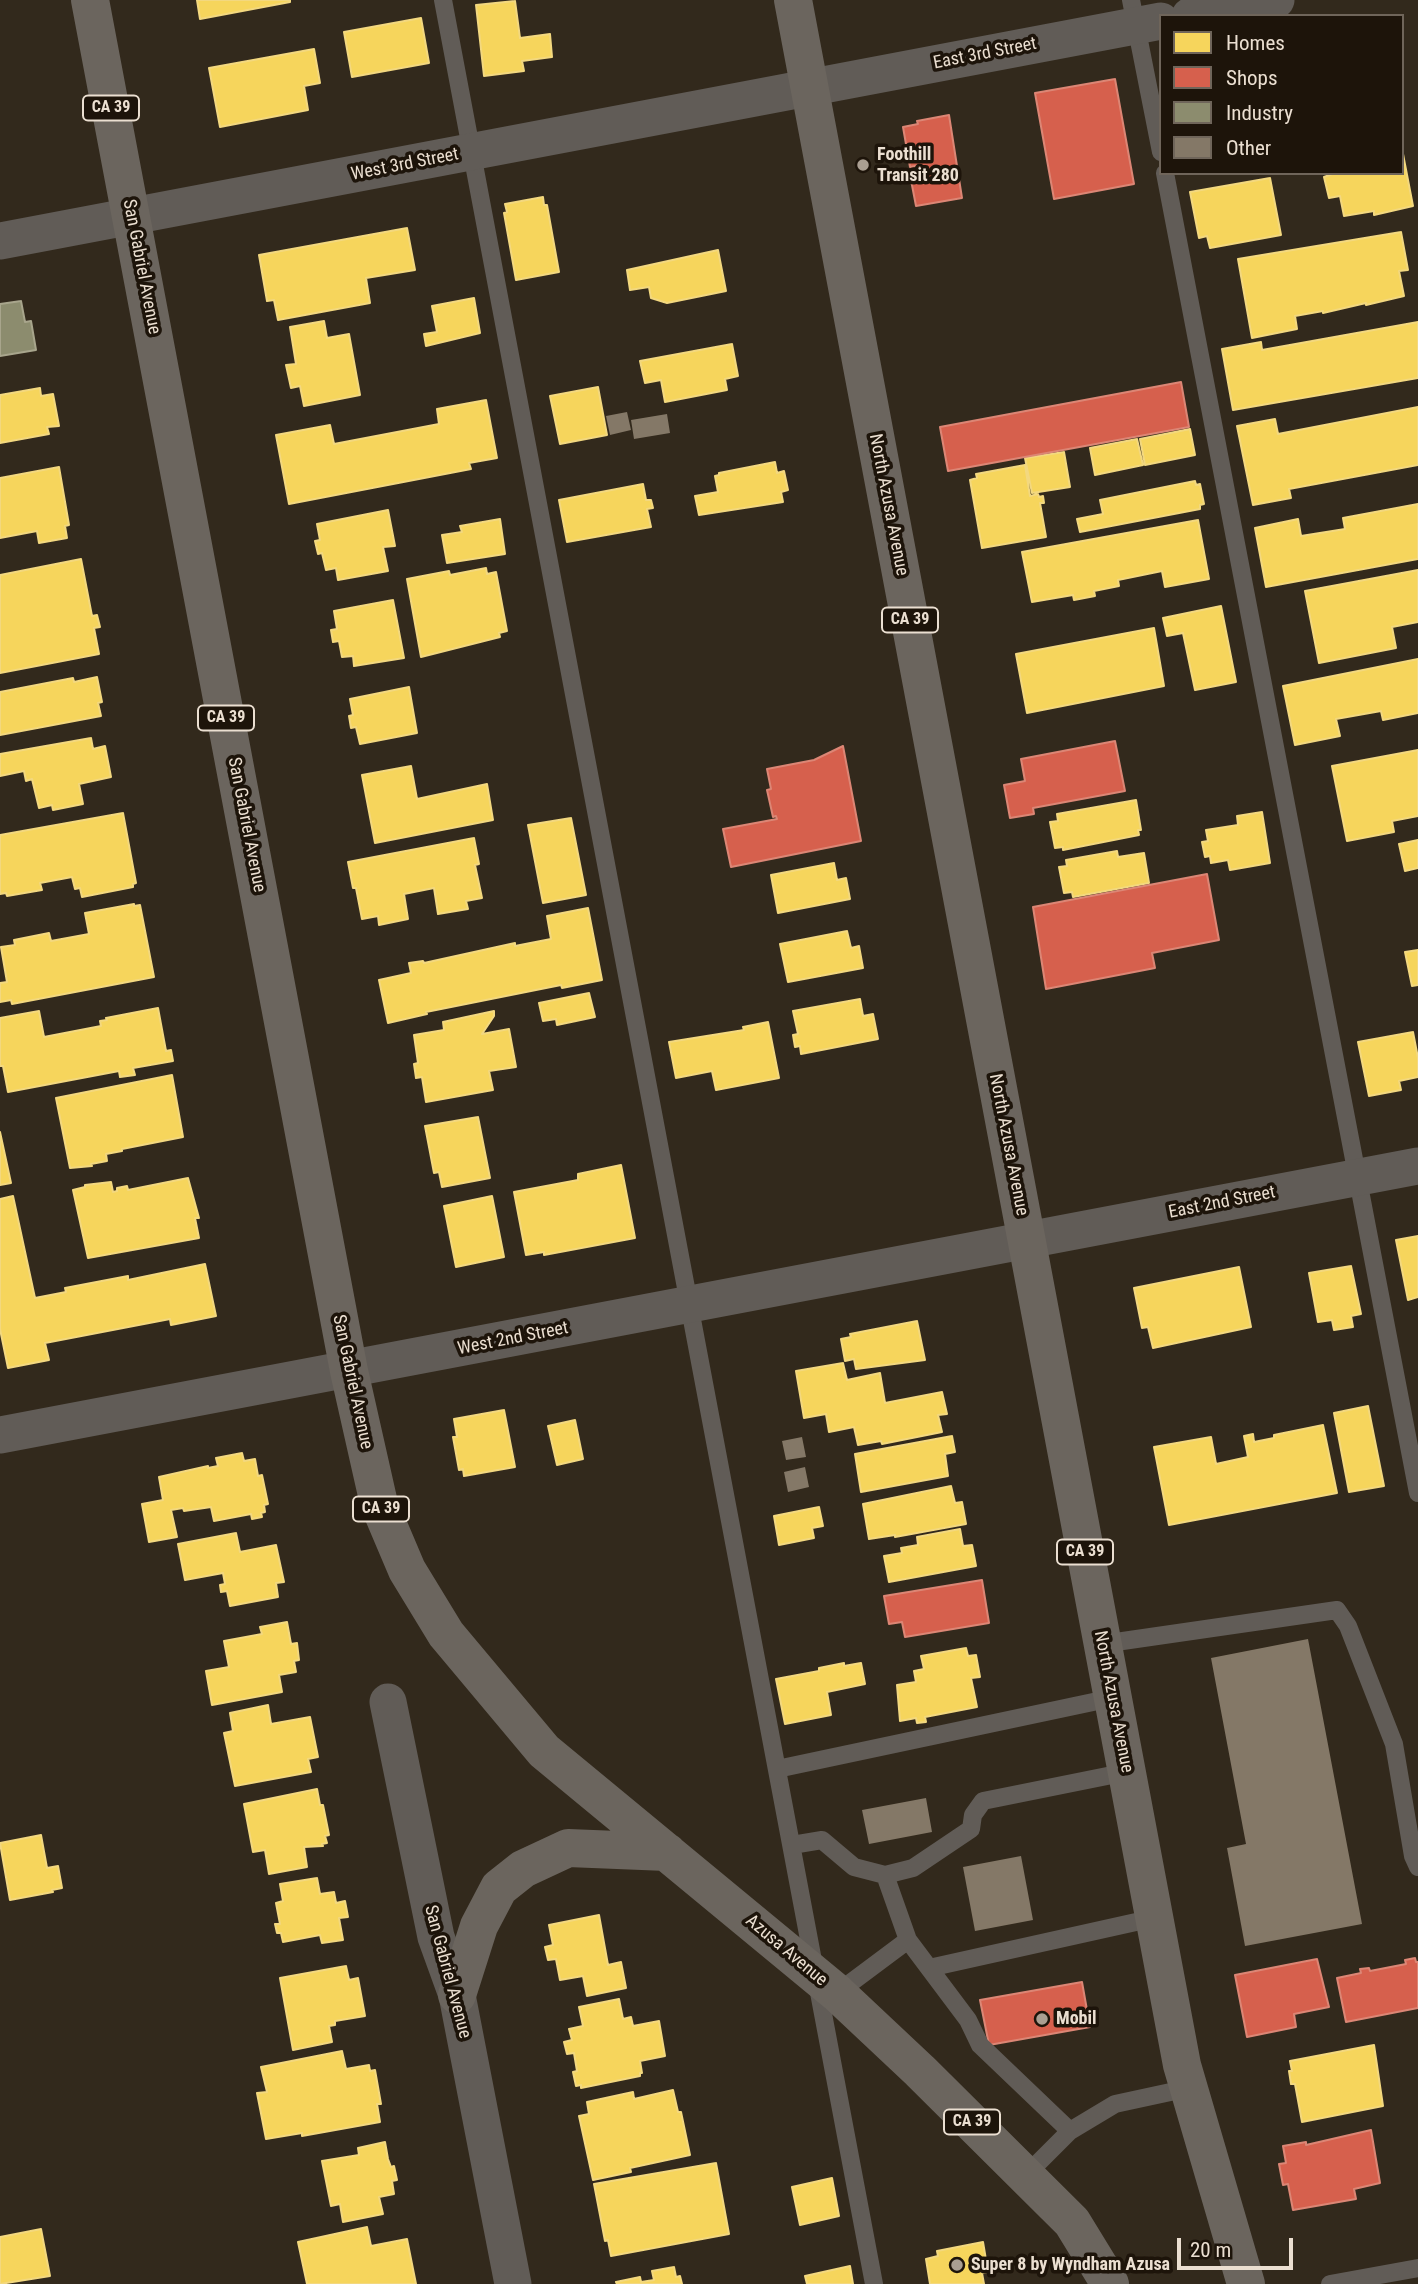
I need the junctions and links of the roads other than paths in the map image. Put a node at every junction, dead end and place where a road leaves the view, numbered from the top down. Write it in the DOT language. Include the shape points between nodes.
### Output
graph roads {
  1 [pos="90,0"];
  2 [pos="443,0"];
  3 [pos="793,0"];
  4 [pos="1276,0"];
  5 [pos="1201,14"];
  6 [pos="1143,16"];
  7 [pos="810,88"];
  8 [pos="1159,137"];
  9 [pos="472,152"];
  10 [pos="1165,175"];
  11 [pos="131,217"];
  12 [pos="0,242"];
  13 [pos="1418,1166"];
  14 [pos="1359,1177"];
  15 [pos="1026,1240"];
  16 [pos="690,1305"];
  17 [pos="349,1371"];
  18 [pos="0,1435"];
  19 [pos="1418,1493"];
  20 [pos="446,1634"];
  21 [pos="1102,1644"];
  22 [pos="1112,1698"];
  23 [pos="388,1702"];
  24 [pos="778,1769"];
  25 [pos="1127,1772"];
  26 [pos="792,1844"];
  27 [pos="667,1852"];
  28 [pos="1418,1867"];
  29 [pos="885,1875"];
  30 [pos="1154,1918"];
  31 [pos="908,1940"];
  32 [pos="929,1968"];
  33 [pos="826,1985"];
  34 [pos="457,1995"];
  35 [pos="1189,2088"];
  36 [pos="1070,2132"];
  37 [pos="1025,2176"];
  38 [pos="1418,2268"];
  39 [pos="513,2284"];
  40 [pos="874,2284"];
  41 [pos="1110,2284"];
  42 [pos="1246,2284"];
  43 [pos="1330,2284"];
  1 -- 11 [label="main road, San Gabriel Avenue / CA 39"];
  2 -- 9 [label="lane"];
  3 -- 7 [label="main road, North Azusa Avenue / CA 39"];
  4 -- 5 [label="street"];
  6 -- 7 [label="street, East 3rd Street"];
  6 -- 8 [label="lane"];
  7 -- 9 [label="street, West 3rd Street"];
  7 -- 15 [label="main road, North Azusa Avenue / CA 39"];
  9 -- 11 [label="street, West 3rd Street"];
  9 -- 16 [label="lane"];
  10 -- 14 [label="lane"];
  11 -- 12 [label="street, West 3rd Street"];
  11 -- 17 [label="main road, San Gabriel Avenue / CA 39"];
  13 -- 14 [label="street, East 2nd Street"];
  14 -- 15 [label="street, East 2nd Street"];
  14 -- 19 [label="lane"];
  15 -- 16 [label="street, West 2nd Street"];
  15 -- 21 [label="main road, North Azusa Avenue / CA 39"];
  16 -- 17 [label="street, West 2nd Street"];
  16 -- 24 [label="lane"];
  17 -- 18 [label="street, West 2nd Street"];
  17 -- 20 [label="main road, San Gabriel Avenue / CA 39" via="379,1504 407,1570"];
  20 -- 27 [label="main road, Azusa Avenue / CA 39" via="544,1751"];
  21 -- 22 [label="main road, North Azusa Avenue / CA 39"];
  21 -- 28 [label="lane" via="1337,1610 1348,1626 1394,1744"];
  22 -- 24 [label="lane"];
  22 -- 25 [label="main road, North Azusa Avenue / CA 39"];
  23 -- 34 [label="street, San Gabriel Avenue" via="436,1937"];
  24 -- 26 [label="lane"];
  25 -- 29 [label="lane" via="983,1801 973,1815 971,1829 913,1868"];
  25 -- 30 [label="main road, North Azusa Avenue / CA 39"];
  26 -- 29 [label="lane" via="822,1840 854,1867"];
  26 -- 33 [label="lane"];
  27 -- 33 [label="main road, Azusa Avenue / CA 39"];
  27 -- 34 [label="main road" via="568,1848 523,1869 499,1888 479,1926"];
  29 -- 31 [label="lane"];
  30 -- 32 [label="lane"];
  30 -- 35 [label="main road, North Azusa Avenue / CA 39"];
  31 -- 32 [label="lane"];
  31 -- 33 [label="lane"];
  32 -- 36 [label="lane" via="968,2020 980,2045"];
  33 -- 37 [label="main road, Azusa Avenue / CA 39"];
  33 -- 40 [label="lane"];
  34 -- 39 [label="street, San Gabriel Avenue"];
  35 -- 36 [label="lane" via="1115,2104"];
  35 -- 42 [label="main road, North Azusa Avenue / CA 39"];
  36 -- 37 [label="lane"];
  37 -- 41 [label="main road, Azusa Avenue / CA 39" via="1072,2222"];
  38 -- 43 [label="lane"];
}
